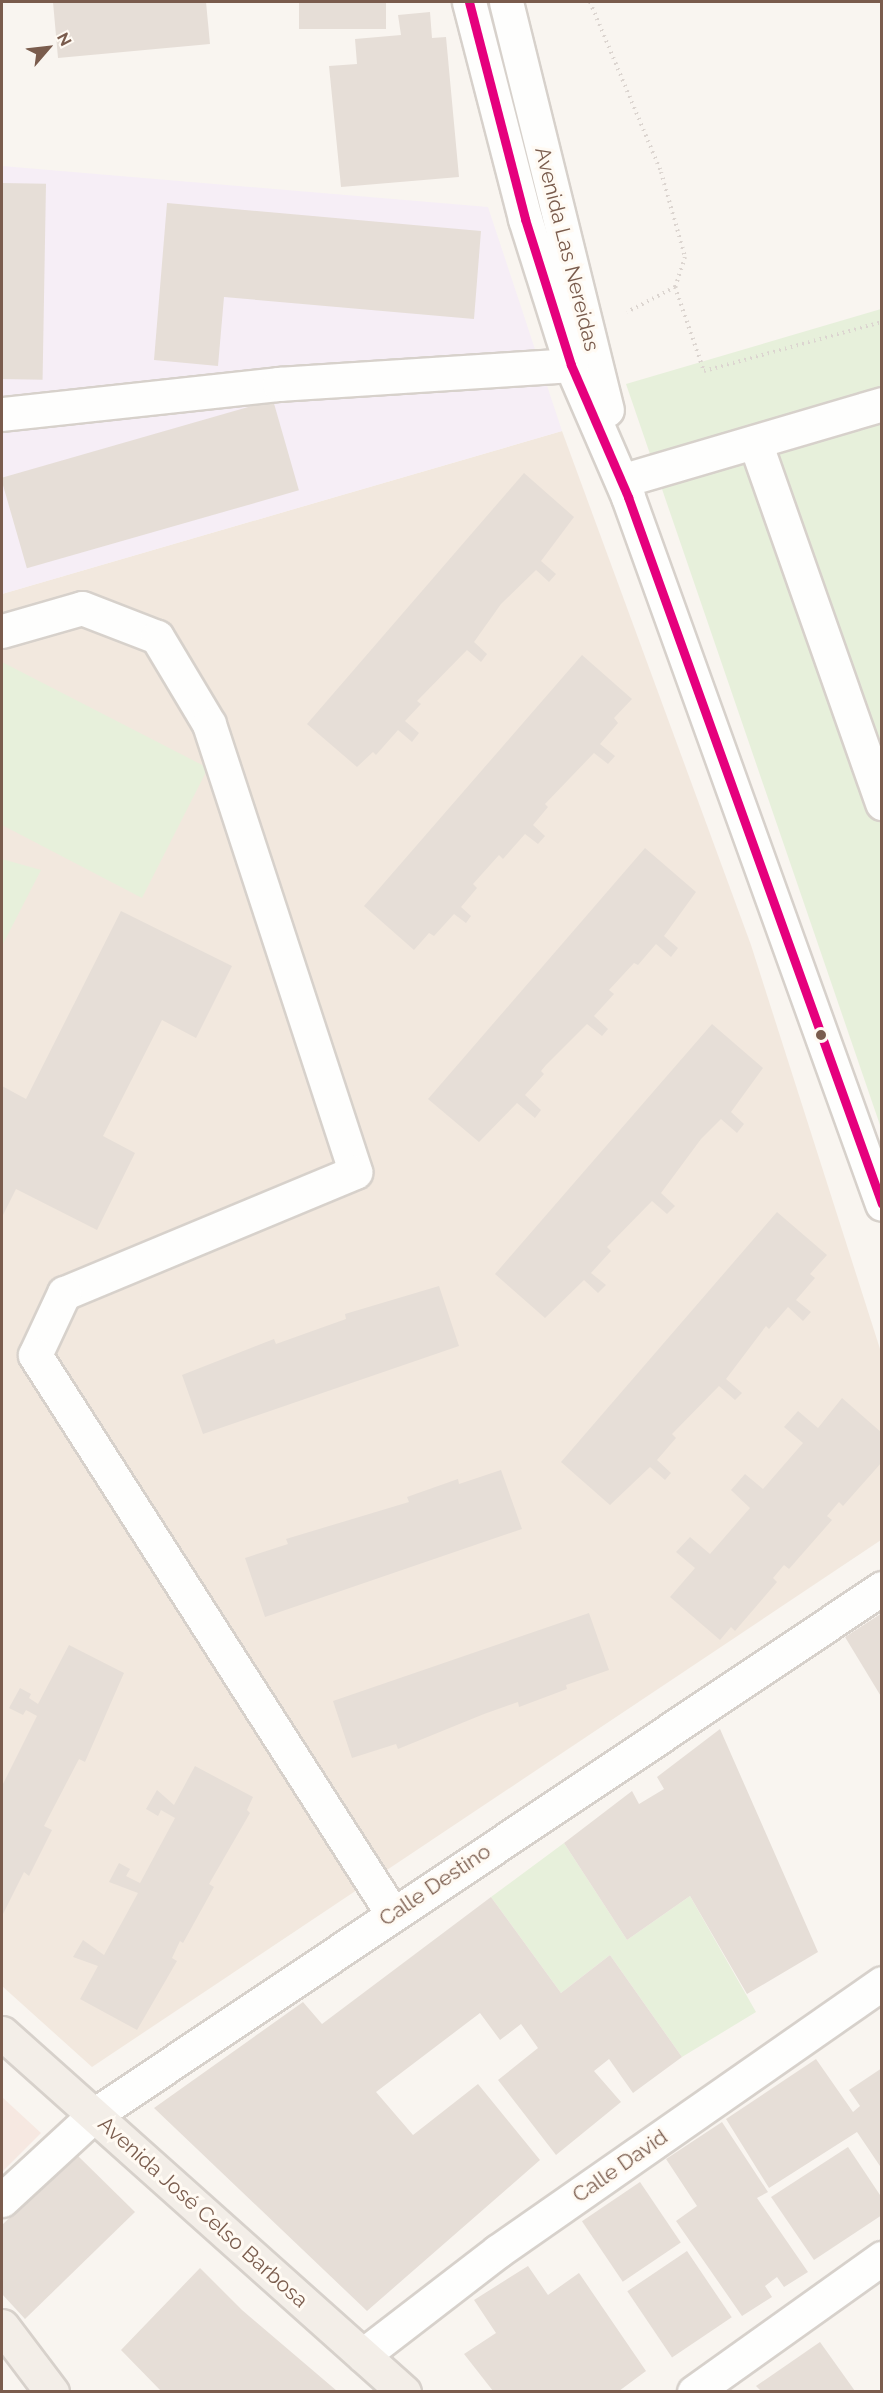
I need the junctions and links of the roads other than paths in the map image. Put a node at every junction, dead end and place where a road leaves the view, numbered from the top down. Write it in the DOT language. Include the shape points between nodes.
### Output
graph roads {
  1 [pos="469,2"];
  2 [pos="506,2"];
  3 [pos="572,365"];
  4 [pos="882,404"];
  5 [pos="2,414"];
  6 [pos="755,442"];
  7 [pos="626,488"];
  8 [pos="2,631"];
  9 [pos="882,802"];
  10 [pos="875,1160"];
  11 [pos="882,1204"];
  12 [pos="882,1588"];
  13 [pos="392,1913"];
  14 [pos="882,1983"];
  15 [pos="2,2033"];
  16 [pos="94,2115"];
  17 [pos="2,2200"];
  18 [pos="882,2258"];
  19 [pos="2,2326"];
  20 [pos="363,2355"];
  21 [pos="51,2391"];
  22 [pos="404,2391"];
  23 [pos="694,2391"];
  1 -- 3 [label="street, Avenida Las Nereidas" via="525,219"];
  2 -- 7 [label="street, Avenida Las Nereidas"];
  3 -- 5 [label="street" via="279,384"];
  3 -- 7 [label="street, Avenida Las Nereidas"];
  4 -- 6 [label="street"];
  6 -- 7 [label="street"];
  6 -- 9 [label="street"];
  7 -- 10 [label="street, Avenida Las Nereidas"];
  8 -- 13 [label="street" via="82,608 157,637 209,724 355,1172 64,1293 35,1355"];
  10 -- 11 [label="street, Avenida Las Nereidas"];
  12 -- 13 [label="street, Calle Destino"];
  13 -- 16 [label="street, Calle Destino"];
  14 -- 20 [label="street, Calle David" via="498,2251"];
  15 -- 16 [label="main road, Avenida José Celso Barbosa"];
  16 -- 17 [label="street, Calle Destino"];
  16 -- 20 [label="main road, Avenida José Celso Barbosa"];
  18 -- 23 [label="street"];
  19 -- 21 [label="main road"];
  20 -- 22 [label="main road, Avenida José Celso Barbosa"];
}
